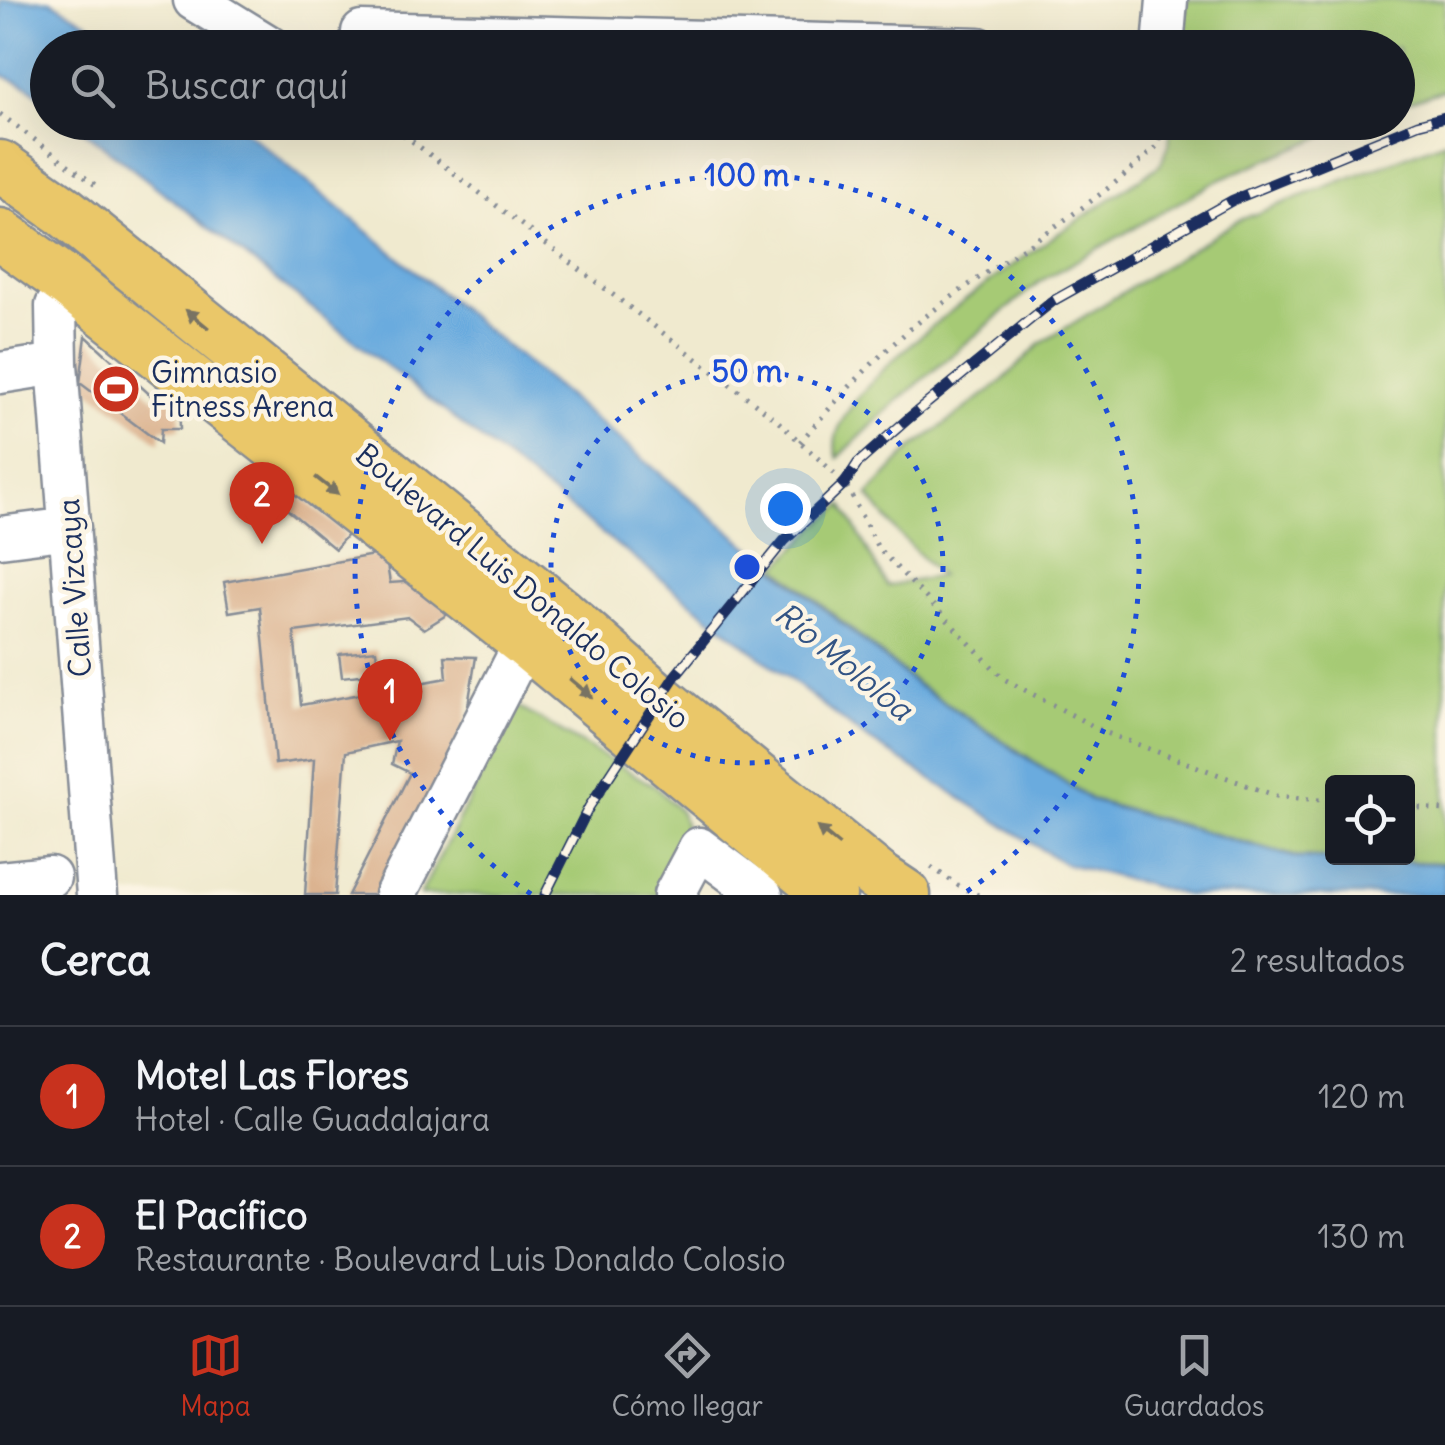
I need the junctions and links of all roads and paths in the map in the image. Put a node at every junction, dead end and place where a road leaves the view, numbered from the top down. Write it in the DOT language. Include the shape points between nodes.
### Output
graph roads {
  1 [pos="194,0"];
  2 [pos="1167,0"];
  3 [pos="362,26"];
  4 [pos="243,30"];
  5 [pos="474,30"];
  6 [pos="1164,30"];
  7 [pos="410,140"];
  8 [pos="1160,140"];
  9 [pos="0,166"];
  10 [pos="0,234"];
  11 [pos="70,285"];
  12 [pos="58,364"];
  13 [pos="0,373"];
  14 [pos="800,442"];
  15 [pos="70,528"];
  16 [pos="0,537"];
  17 [pos="544,628"];
  18 [pos="1325,800"];
  19 [pos="1415,808"];
  20 [pos="1445,810"];
  21 [pos="50,876"];
  22 [pos="0,882"];
  23 [pos="96,895"];
  24 [pos="395,895"];
  25 [pos="674,895"];
  26 [pos="762,895"];
  27 [pos="831,895"];
  28 [pos="905,895"];
  1 -- 4 [label="street"];
  2 -- 6 [label="street"];
  3 -- 5 [label="street"];
  7 -- 14 [label="path"];
  8 -- 14 [label="path" via="1123,180 925,318 855,379"];
  17 -- 9 [label="main road, Boulevard Luis Donaldo Colosio, one-way" via="79,223"];
  10 -- 11 [label="main road, Boulevard Luis Donaldo Colosio"];
  11 -- 12 [label="street, Calle Vizcaya" via="56,306"];
  11 -- 17 [label="main road, Boulevard Luis Donaldo Colosio, one-way"];
  12 -- 13 [label="street"];
  12 -- 15 [label="street, Calle Vizcaya"];
  14 -- 18 [label="path" via="845,483 878,548 1004,679 1104,732 1276,796"];
  15 -- 16 [label="street"];
  15 -- 23 [label="street, Calle Vizcaya"];
  17 -- 24 [label="street"];
  17 -- 27 [label="main road, Boulevard Luis Donaldo Colosio, one-way"];
  28 -- 17 [label="main road, Boulevard Luis Donaldo Colosio, one-way" via="730,756"];
  19 -- 20 [label="path"];
  21 -- 22 [label="street"];
  25 -- 26 [label="street" via="699,848"];
}
